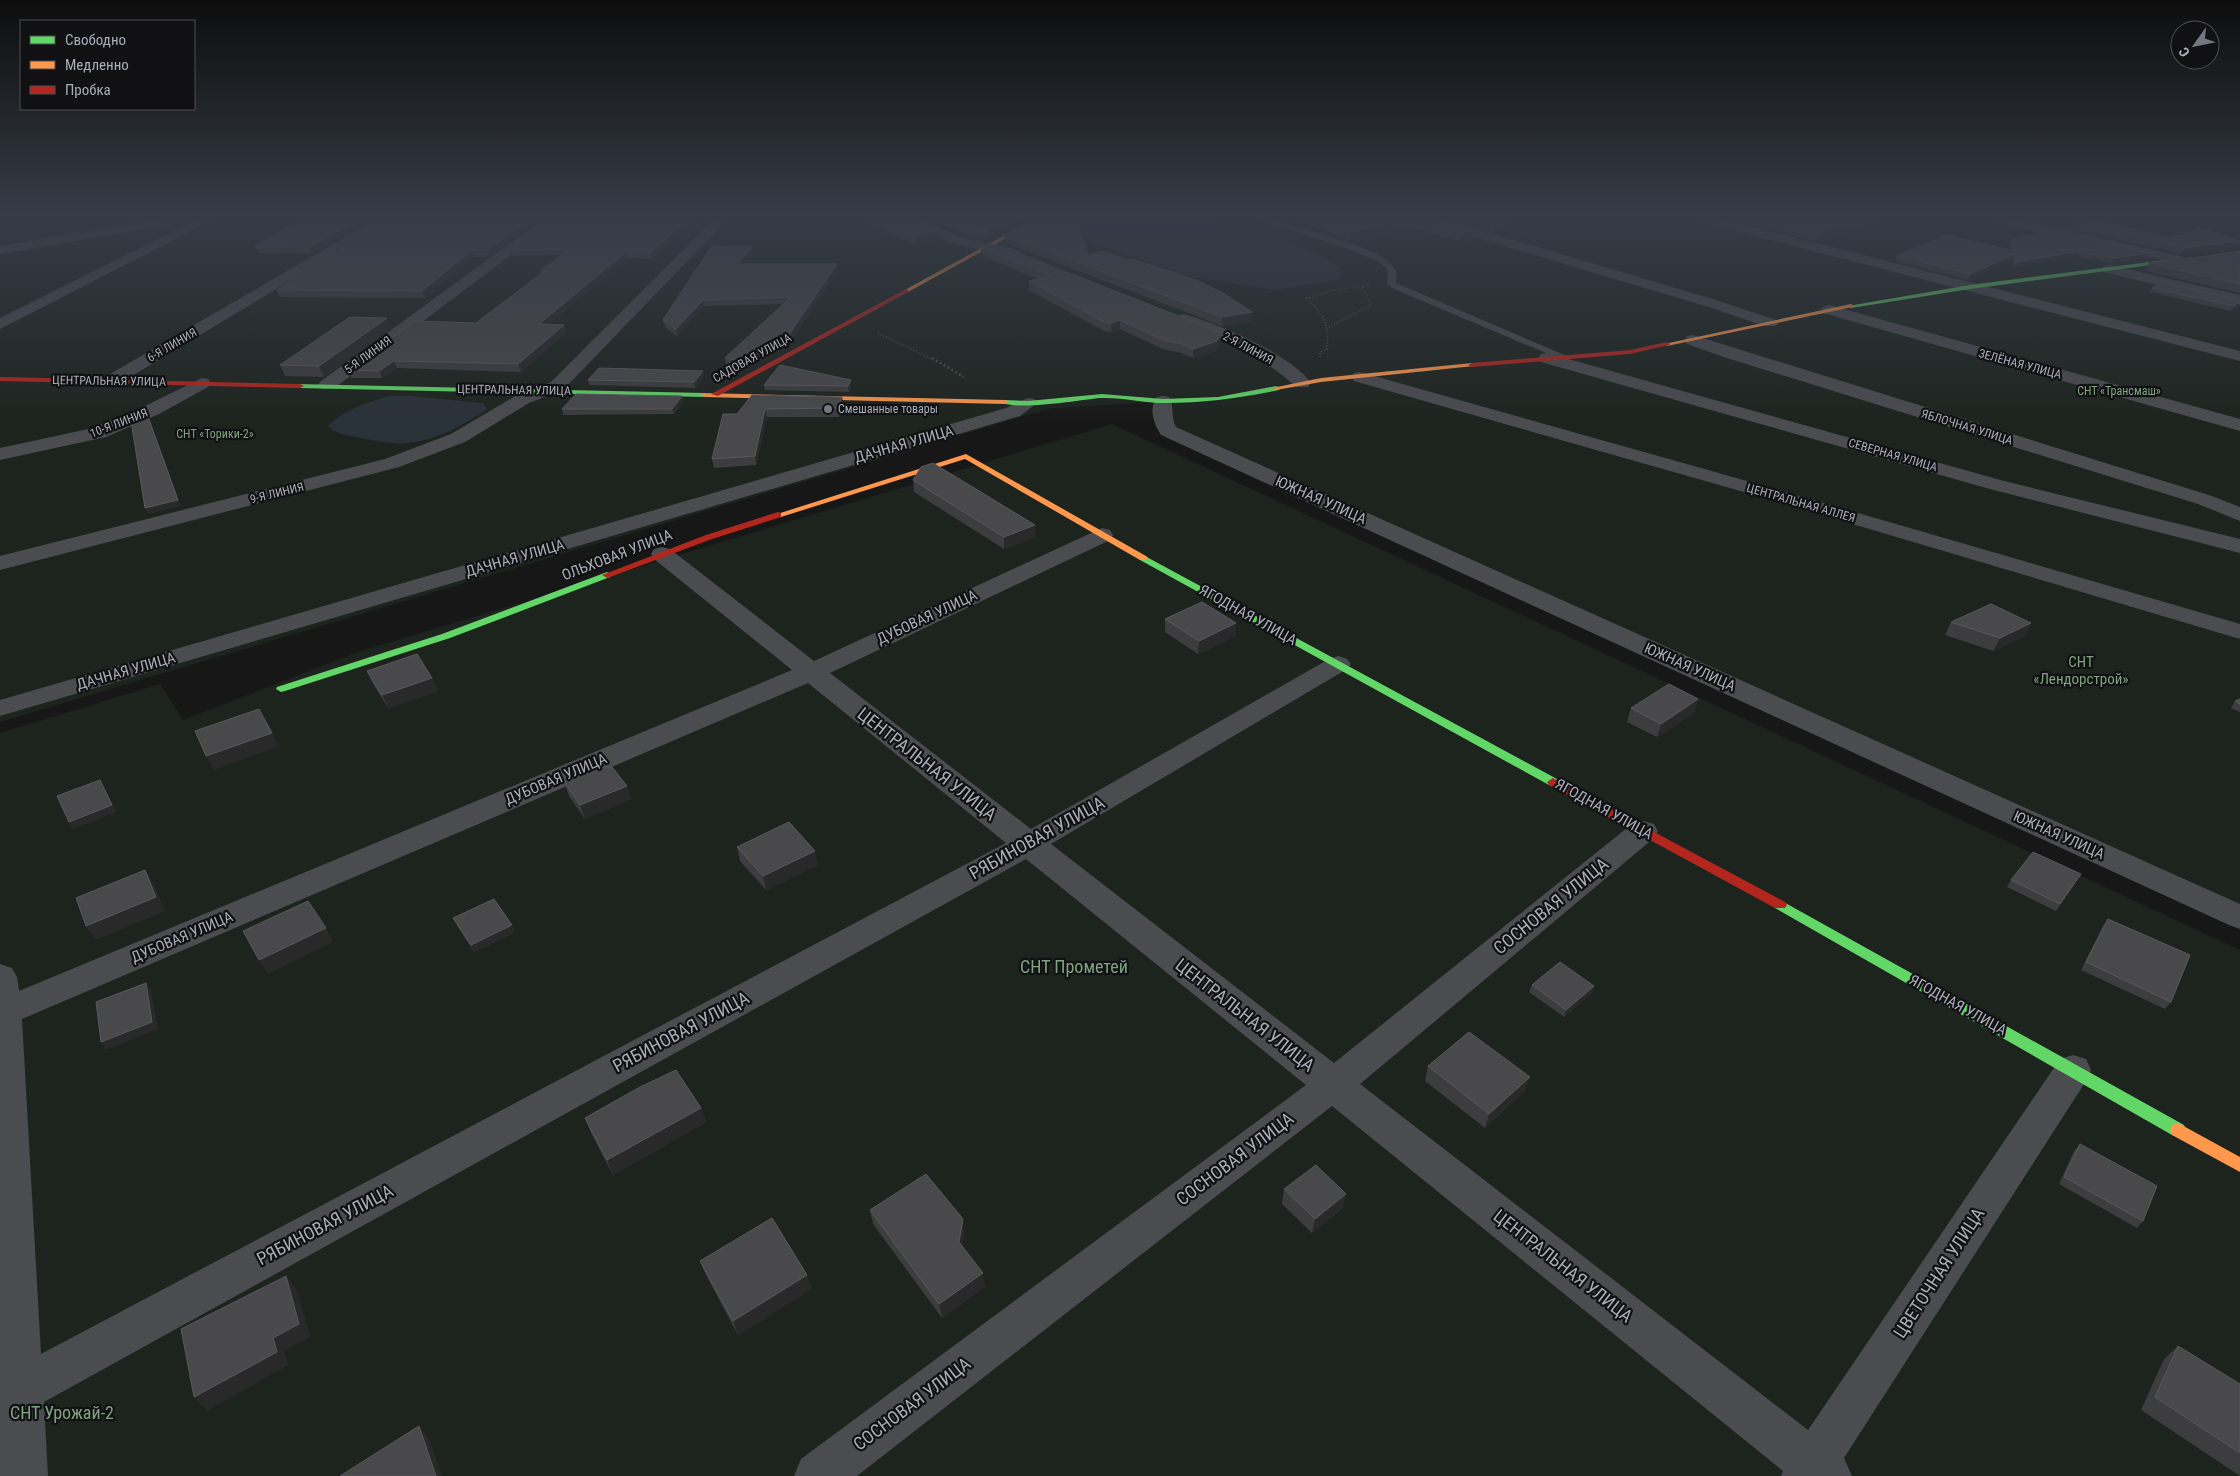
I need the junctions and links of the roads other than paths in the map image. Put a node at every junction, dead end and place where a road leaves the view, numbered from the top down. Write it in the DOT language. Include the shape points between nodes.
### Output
graph roads {
  1 [pos="74,287"];
  2 [pos="271,287"];
  3 [pos="460,287"];
  4 [pos="655,287"];
  5 [pos="913,287"];
  6 [pos="1397,287"];
  7 [pos="1656,287"];
  8 [pos="1970,287"];
  9 [pos="2185,287"];
  10 [pos="2240,300"];
  11 [pos="1830,310"];
  12 [pos="1166,312"];
  13 [pos="1770,323"];
  14 [pos="0,324"];
  15 [pos="1693,340"];
  16 [pos="2240,356"];
  17 [pos="1555,357"];
  18 [pos="1360,377"];
  19 [pos="0,379"];
  20 [pos="111,381"];
  21 [pos="202,383"];
  22 [pos="1302,383"];
  23 [pos="326,385"];
  24 [pos="542,391"];
  25 [pos="714,395"];
  26 [pos="1163,401"];
  27 [pos="1028,403"];
  28 [pos="2240,425"];
  29 [pos="0,454"];
  30 [pos="966,456"];
  31 [pos="2240,515"];
  32 [pos="1102,535"];
  33 [pos="2216,540"];
  34 [pos="2240,546"];
  35 [pos="662,554"];
  36 [pos="0,563"];
  37 [pos="2240,632"];
  38 [pos="1338,664"];
  39 [pos="811,672"];
  40 [pos="281,689"];
  41 [pos="0,708"];
  42 [pos="1643,831"];
  43 [pos="1028,844"];
  44 [pos="2240,917"];
  45 [pos="2,995"];
  46 [pos="2073,1070"];
  47 [pos="1333,1085"];
  48 [pos="2240,1165"];
  49 [pos="20,1390"];
  50 [pos="1816,1472"];
  51 [pos="24,1476"];
  52 [pos="818,1476"];
  1 -- 14 [label="street"];
  2 -- 20 [label="street, 6-Я ЛИНИЯ"];
  3 -- 23 [label="street, 5-Я ЛИНИЯ"];
  4 -- 24 [label="street, 9-Я ЛИНИЯ" via="556,386"];
  5 -- 25 [label="street, САДОВАЯ УЛИЦА"];
  6 -- 17 [label="lane"];
  7 -- 13 [label="street"];
  8 -- 11 [label="street, ЦЕНТРАЛЬНАЯ УЛИЦА"];
  8 -- 16 [label="street"];
  9 -- 10 [label="street"];
  11 -- 13 [label="street, ЦЕНТРАЛЬНАЯ УЛИЦА"];
  11 -- 28 [label="street, ЗЕЛЁНАЯ УЛИЦА"];
  12 -- 22 [label="street, 2-Я ЛИНИЯ" via="1239,341 1295,374"];
  13 -- 15 [label="street, ЦЕНТРАЛЬНАЯ УЛИЦА"];
  15 -- 17 [label="street, ЦЕНТРАЛЬНАЯ УЛИЦА" via="1630,352"];
  15 -- 31 [label="street, ЯБЛОЧНАЯ УЛИЦА" via="2195,497"];
  17 -- 18 [label="street, ЦЕНТРАЛЬНАЯ УЛИЦА"];
  17 -- 33 [label="street, СЕВЕРНАЯ УЛИЦА" via="1997,485"];
  18 -- 22 [label="street, ЦЕНТРАЛЬНАЯ УЛИЦА"];
  18 -- 37 [label="street, ЦЕНТРАЛЬНАЯ АЛЛЕЯ"];
  19 -- 20 [label="street, ЦЕНТРАЛЬНАЯ УЛИЦА"];
  20 -- 21 [label="street, ЦЕНТРАЛЬНАЯ УЛИЦА"];
  21 -- 23 [label="street, ЦЕНТРАЛЬНАЯ УЛИЦА"];
  21 -- 29 [label="street, 10-Я ЛИНИЯ" via="152,410 99,432"];
  22 -- 26 [label="street, ЦЕНТРАЛЬНАЯ УЛИЦА" via="1218,399"];
  23 -- 24 [label="street, ЦЕНТРАЛЬНАЯ УЛИЦА"];
  24 -- 25 [label="street, ЦЕНТРАЛЬНАЯ УЛИЦА"];
  24 -- 36 [label="street, 9-Я ЛИНИЯ" via="458,438 392,463"];
  25 -- 27 [label="street, ЦЕНТРАЛЬНАЯ УЛИЦА"];
  26 -- 27 [label="street, ЦЕНТРАЛЬНАЯ УЛИЦА" via="1102,396"];
  26 -- 44 [label="street, ЮЖНАЯ УЛИЦА" via="1162,419 1168,430"];
  27 -- 41 [label="street, ДАЧНАЯ УЛИЦА" via="1013,412"];
  30 -- 32 [label="street, ЯГОДНАЯ УЛИЦА"];
  30 -- 35 [label="street, ОЛЬХОВАЯ УЛИЦА"];
  31 -- 33 [label="street, ЯБЛОЧНАЯ УЛИЦА"];
  32 -- 38 [label="street, ЯГОДНАЯ УЛИЦА"];
  32 -- 39 [label="street, ДУБОВАЯ УЛИЦА"];
  33 -- 34 [label="street, СЕВЕРНАЯ УЛИЦА"];
  35 -- 39 [label="street, ЦЕНТРАЛЬНАЯ УЛИЦА"];
  35 -- 40 [label="street, ОЛЬХОВАЯ УЛИЦА" via="446,636"];
  38 -- 42 [label="street, ЯГОДНАЯ УЛИЦА"];
  38 -- 43 [label="street, РЯБИНОВАЯ УЛИЦА"];
  39 -- 43 [label="street, ЦЕНТРАЛЬНАЯ УЛИЦА"];
  39 -- 45 [label="street, ДУБОВАЯ УЛИЦА"];
  42 -- 46 [label="street, ЯГОДНАЯ УЛИЦА"];
  42 -- 47 [label="street, СОСНОВАЯ УЛИЦА"];
  43 -- 47 [label="street, ЦЕНТРАЛЬНАЯ УЛИЦА"];
  43 -- 49 [label="street, РЯБИНОВАЯ УЛИЦА"];
  45 -- 49 [label="street"];
  46 -- 48 [label="street, ЯГОДНАЯ УЛИЦА"];
  46 -- 50 [label="street, ЦВЕТОЧНАЯ УЛИЦА"];
  47 -- 50 [label="street, ЦЕНТРАЛЬНАЯ УЛИЦА"];
  47 -- 52 [label="street, СОСНОВАЯ УЛИЦА"];
  49 -- 51 [label="street"];
}
